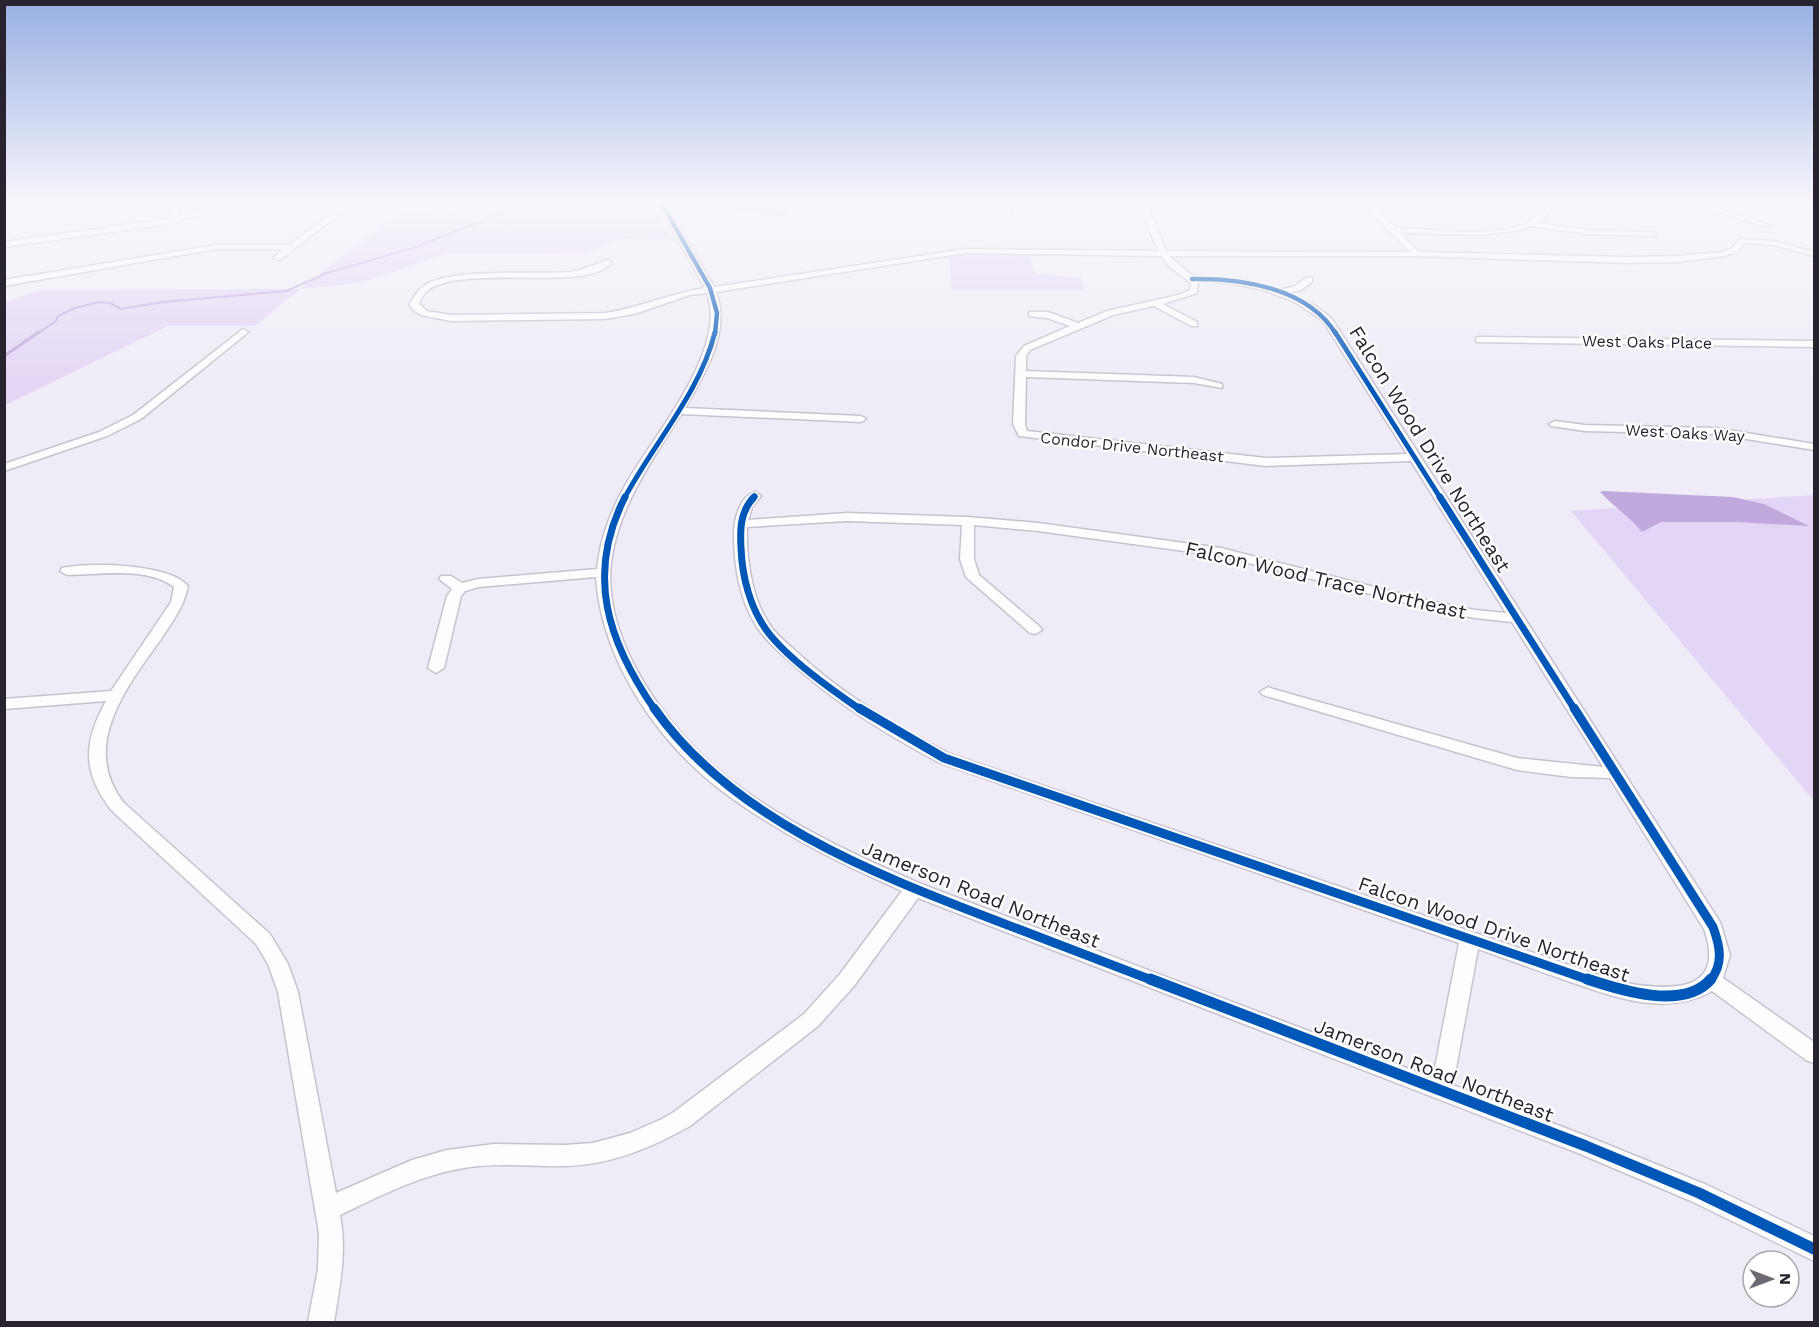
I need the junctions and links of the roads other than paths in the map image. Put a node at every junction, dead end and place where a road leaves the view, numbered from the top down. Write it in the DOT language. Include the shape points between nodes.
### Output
graph roads {
  1 [pos="105,266"];
  2 [pos="604,266"];
  3 [pos="697,266"];
  4 [pos="863,266"];
  5 [pos="1174,266"];
  6 [pos="1192,279"];
  7 [pos="1309,280"];
  8 [pos="4,283"];
  9 [pos="711,290"];
  10 [pos="1277,293"];
  11 [pos="1155,303"];
  12 [pos="1032,314"];
  13 [pos="1194,324"];
  14 [pos="1078,326"];
  15 [pos="243,332"];
  16 [pos="1479,339"];
  17 [pos="1815,344"];
  18 [pos="1021,374"];
  19 [pos="1218,386"];
  20 [pos="676,411"];
  21 [pos="861,419"];
  22 [pos="1555,424"];
  23 [pos="1815,447"];
  24 [pos="1415,457"];
  25 [pos="4,468"];
  26 [pos="755,496"];
  27 [pos="968,521"];
  28 [pos="740,524"];
  29 [pos="67,571"];
  30 [pos="603,572"];
  31 [pos="446,579"];
  32 [pos="460,588"];
  33 [pos="1516,618"];
  34 [pos="1035,630"];
  35 [pos="436,668"];
  36 [pos="1268,692"];
  37 [pos="117,695"];
  38 [pos="4,704"];
  39 [pos="1615,773"];
  40 [pos="914,888"];
  41 [pos="1470,938"];
  42 [pos="1711,980"];
  43 [pos="1815,1054"];
  44 [pos="1441,1090"];
  45 [pos="328,1208"];
  46 [pos="1815,1249"];
  47 [pos="321,1323"];
  1 -- 8 [label="street"];
  2 -- 9 [label="street" via="574,274 459,279 427,289 414,304 424,313 451,318 598,317 626,313 679,294"];
  3 -- 9 [label="street, Jamerson Road Northeast"];
  4 -- 9 [label="street"];
  5 -- 6 [label="street"];
  6 -- 10 [label="street, Falcon Wood Drive Northeast" via="1241,281"];
  6 -- 11 [label="street, Condor Drive Northeast" via="1196,287 1191,293"];
  7 -- 10 [label="street" via="1298,288"];
  9 -- 20 [label="street, Jamerson Road Northeast" via="717,312 714,336"];
  10 -- 24 [label="street, Falcon Wood Drive Northeast" via="1328,319"];
  11 -- 13 [label="street"];
  11 -- 14 [label="street, Condor Drive Northeast" via="1110,313"];
  12 -- 14 [label="street" via="1048,315"];
  14 -- 18 [label="street, Condor Drive Northeast" via="1027,348 1021,356"];
  15 -- 25 [label="street" via="137,417 103,434"];
  16 -- 17 [label="street, West Oaks Place"];
  18 -- 19 [label="street" via="1194,380"];
  18 -- 24 [label="street, Condor Drive Northeast" via="1023,434 1266,462"];
  20 -- 21 [label="street"];
  20 -- 30 [label="street, Jamerson Road Northeast" via="622,503"];
  22 -- 23 [label="street, West Oaks Way" via="1716,431"];
  24 -- 33 [label="street, Falcon Wood Drive Northeast"];
  26 -- 28 [label="street, Falcon Wood Drive Northeast" via="742,512"];
  27 -- 28 [label="street, Falcon Wood Trace Northeast" via="847,517"];
  27 -- 33 [label="street, Falcon Wood Trace Northeast" via="1221,552 1430,605"];
  27 -- 34 [label="street" via="967,559 973,577"];
  28 -- 41 [label="street, Falcon Wood Drive Northeast" via="746,584 765,629 840,695 901,735 944,758"];
  29 -- 37 [label="street" via="155,574 170,577 181,586 178,602"];
  30 -- 32 [label="street"];
  30 -- 40 [label="street, Jamerson Road Northeast" via="606,612 632,675 689,750 725,784 800,833"];
  31 -- 32 [label="street"];
  32 -- 35 [label="street" via="453,596"];
  33 -- 39 [label="street, Falcon Wood Drive Northeast"];
  36 -- 39 [label="street" via="1516,764"];
  37 -- 38 [label="street"];
  37 -- 45 [label="street" via="98,737 101,779 117,806 263,939 274,955 288,992"];
  39 -- 42 [label="street, Falcon Wood Drive Northeast" via="1713,927 1721,957"];
  40 -- 44 [label="street, Jamerson Road Northeast"];
  40 -- 45 [label="street" via="847,980 811,1020 660,1132 596,1153 490,1155 445,1161"];
  41 -- 42 [label="street, Falcon Wood Drive Northeast" via="1639,994 1687,994"];
  41 -- 44 [label="street"];
  42 -- 43 [label="street"];
  44 -- 46 [label="street, Jamerson Road Northeast" via="1699,1192"];
  45 -- 47 [label="street" via="332,1233 330,1269"];
}
